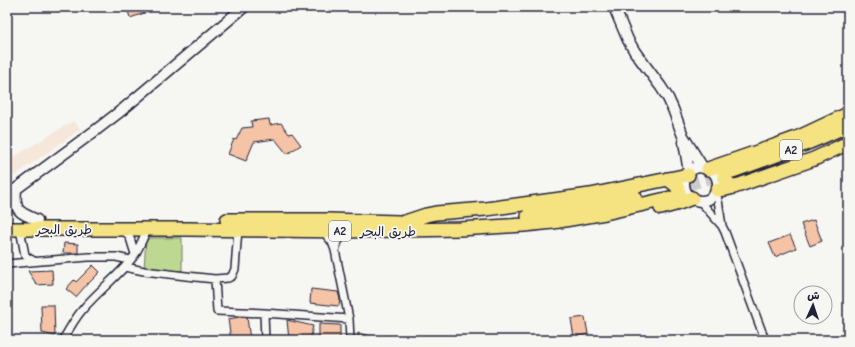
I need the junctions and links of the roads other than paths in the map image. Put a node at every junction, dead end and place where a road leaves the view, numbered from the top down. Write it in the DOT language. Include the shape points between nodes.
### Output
graph roads {
  1 [pos="244,7"];
  2 [pos="614,7"];
  3 [pos="848,114"];
  4 [pos="848,125"];
  5 [pos="848,132"];
  6 [pos="683,136"];
  7 [pos="848,143"];
  8 [pos="705,168"];
  9 [pos="688,174"];
  10 [pos="732,175"];
  11 [pos="11,191"];
  12 [pos="716,191"];
  13 [pos="671,192"];
  14 [pos="696,199"];
  15 [pos="7,220"];
  16 [pos="36,220"];
  17 [pos="722,226"];
  18 [pos="123,228"];
  19 [pos="13,229"];
  20 [pos="148,229"];
  21 [pos="238,229"];
  22 [pos="323,230"];
  23 [pos="344,231"];
  24 [pos="336,250"];
  25 [pos="135,254"];
  26 [pos="130,260"];
  27 [pos="34,261"];
  28 [pos="7,264"];
  29 [pos="125,267"];
  30 [pos="215,278"];
  31 [pos="264,313"];
  32 [pos="349,319"];
  33 [pos="63,340"];
  34 [pos="265,340"];
  35 [pos="350,340"];
  36 [pos="765,340"];
  1 -- 11 [label="main road" via="122,110"];
  2 -- 6 [label="main road" via="635,52 668,98"];
  3 -- 10 [label="highway" via="766,150"];
  4 -- 10 [label="highway, A2"];
  5 -- 10 [label="highway, A2" via="769,166"];
  6 -- 8 [label="main road"];
  6 -- 9 [label="main road"];
  7 -- 10 [label="highway" via="814,159"];
  8 -- 9 [label="main road" via="698,168"];
  8 -- 10 [label="highway"];
  8 -- 12 [label="main road" via="712,172 717,180"];
  9 -- 13 [label="highway"];
  9 -- 14 [label="main road" via="684,184 685,190"];
  10 -- 12 [label="highway" via="726,189"];
  11 -- 16 [label="main road" via="19,210"];
  12 -- 14 [label="main road" via="706,200"];
  12 -- 17 [label="street"];
  13 -- 14 [label="highway"];
  13 -- 16 [label="highway, طريق البحر / A2" via="543,214 446,222"];
  13 -- 23 [label="highway, طريق البحر / A2" via="605,213 552,222 433,230"];
  14 -- 17 [label="street"];
  15 -- 16 [label="highway, طريق البحر / A2"];
  17 -- 36 [label="street"];
  18 -- 19 [label="highway, طريق البحر / A2"];
  18 -- 20 [label="highway, طريق البحر / A2"];
  18 -- 25 [label="street" via="130,238"];
  19 -- 27 [label="street" via="25,255"];
  20 -- 21 [label="highway, طريق البحر / A2"];
  20 -- 25 [label="street"];
  21 -- 22 [label="highway, طريق البحر / A2"];
  21 -- 30 [label="street" via="234,273 228,278"];
  22 -- 23 [label="highway, طريق البحر / A2"];
  22 -- 24 [label="street"];
  23 -- 24 [label="street"];
  24 -- 32 [label="street"];
  25 -- 26 [label="street"];
  26 -- 27 [label="street" via="98,257"];
  26 -- 29 [label="street"];
  27 -- 28 [label="street"];
  29 -- 30 [label="street"];
  29 -- 33 [label="street" via="82,310"];
  30 -- 31 [label="street" via="217,311"];
  31 -- 32 [label="street"];
  31 -- 34 [label="street"];
  32 -- 35 [label="street"];
}
